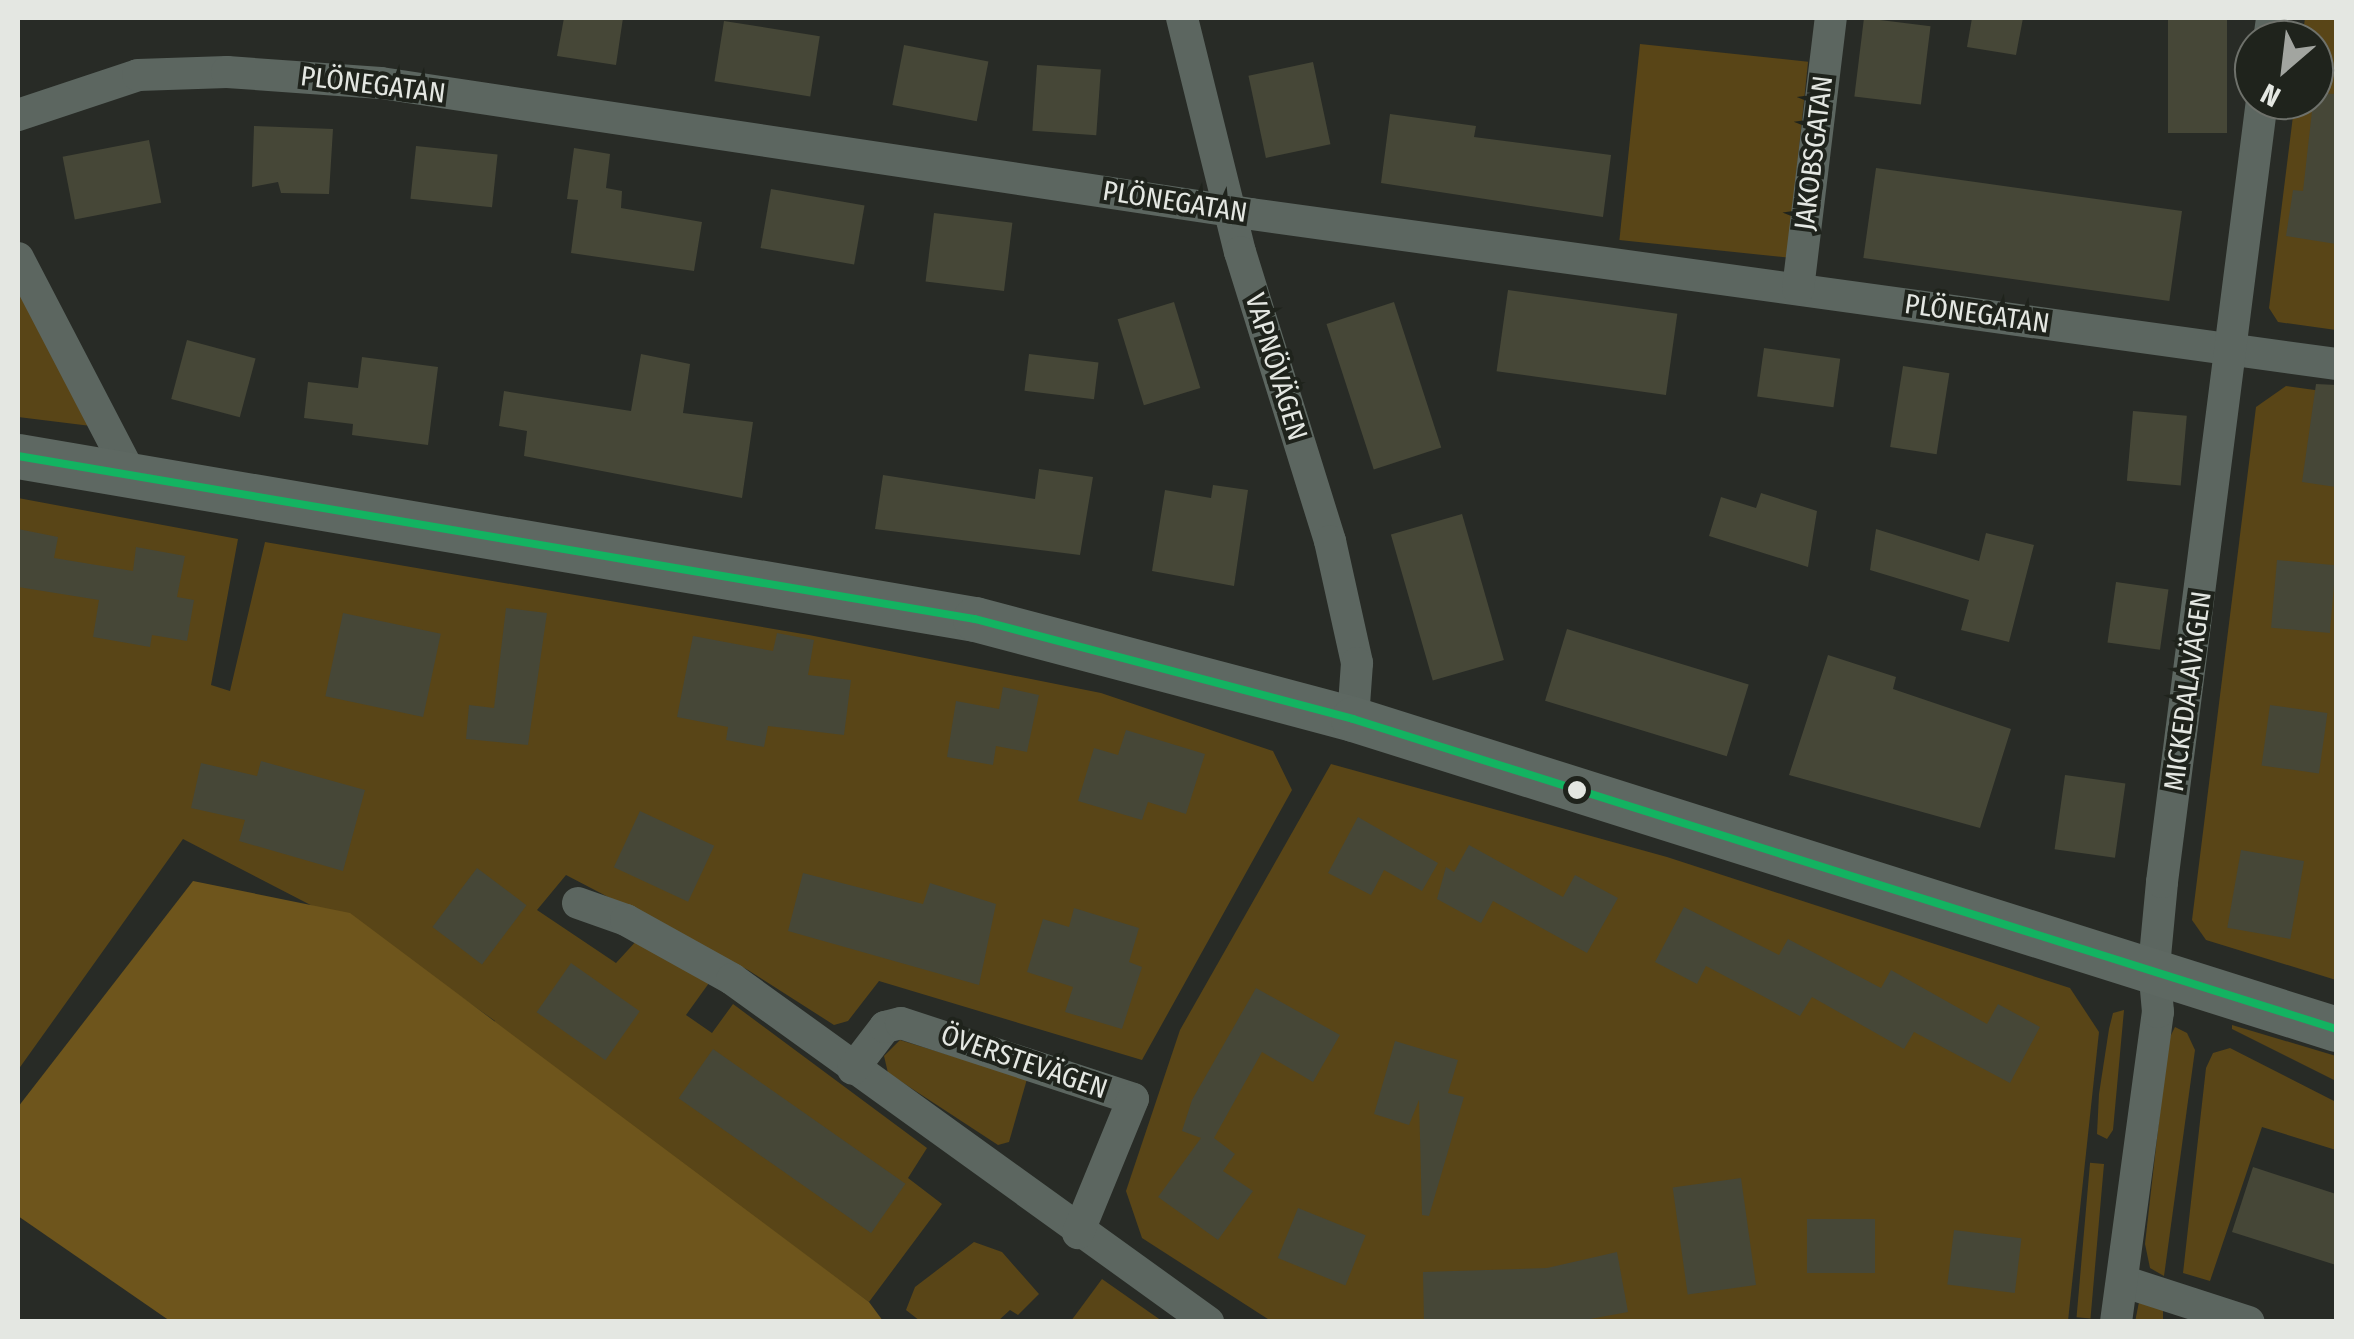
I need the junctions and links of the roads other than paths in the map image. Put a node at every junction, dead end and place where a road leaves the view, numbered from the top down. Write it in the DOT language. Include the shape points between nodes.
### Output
graph roads {
  1 [pos="1182,18"];
  2 [pos="1831,18"];
  3 [pos="18,115"];
  4 [pos="2260,120"];
  5 [pos="1229,210"];
  6 [pos="18,258"];
  7 [pos="1798,289"];
  8 [pos="2232,348"];
  9 [pos="2336,364"];
  10 [pos="18,456"];
  11 [pos="131,474"];
  12 [pos="1353,719"];
  13 [pos="578,903"];
  14 [pos="2154,967"];
  15 [pos="2336,1029"];
  16 [pos="853,1070"];
  17 [pos="1078,1233"];
  18 [pos="2122,1281"];
  19 [pos="1208,1322"];
  20 [pos="2116,1322"];
  21 [pos="2249,1322"];
  1 -- 5 [label="street, VAPNÖVÄGEN"];
  2 -- 7 [label="street, JAKOBSGATAN"];
  3 -- 5 [label="street, PLÖNEGATAN" via="138,75 283,74 382,83"];
  4 -- 8 [label="street, MICKEDALAVÄGEN"];
  5 -- 7 [label="street, PLÖNEGATAN"];
  5 -- 12 [label="street, VAPNÖVÄGEN" via="1334,561 1357,663"];
  6 -- 11 [label="street"];
  7 -- 8 [label="street, PLÖNEGATAN"];
  8 -- 9 [label="street, PLÖNEGATAN"];
  8 -- 14 [label="street, MICKEDALAVÄGEN"];
  10 -- 11 [label="street"];
  11 -- 12 [label="street" via="975,619"];
  12 -- 14 [label="street"];
  13 -- 16 [label="street" via="684,949"];
  14 -- 15 [label="street"];
  14 -- 18 [label="street, MICKEDALAVÄGEN" via="2158,1012"];
  16 -- 17 [label="street"];
  16 -- 17 [label="street, ÖVERSTEVÄGEN" via="885,1026 901,1023 1133,1099"];
  17 -- 19 [label="street"];
  18 -- 20 [label="street, MICKEDALAVÄGEN"];
  18 -- 21 [label="street"];
}
